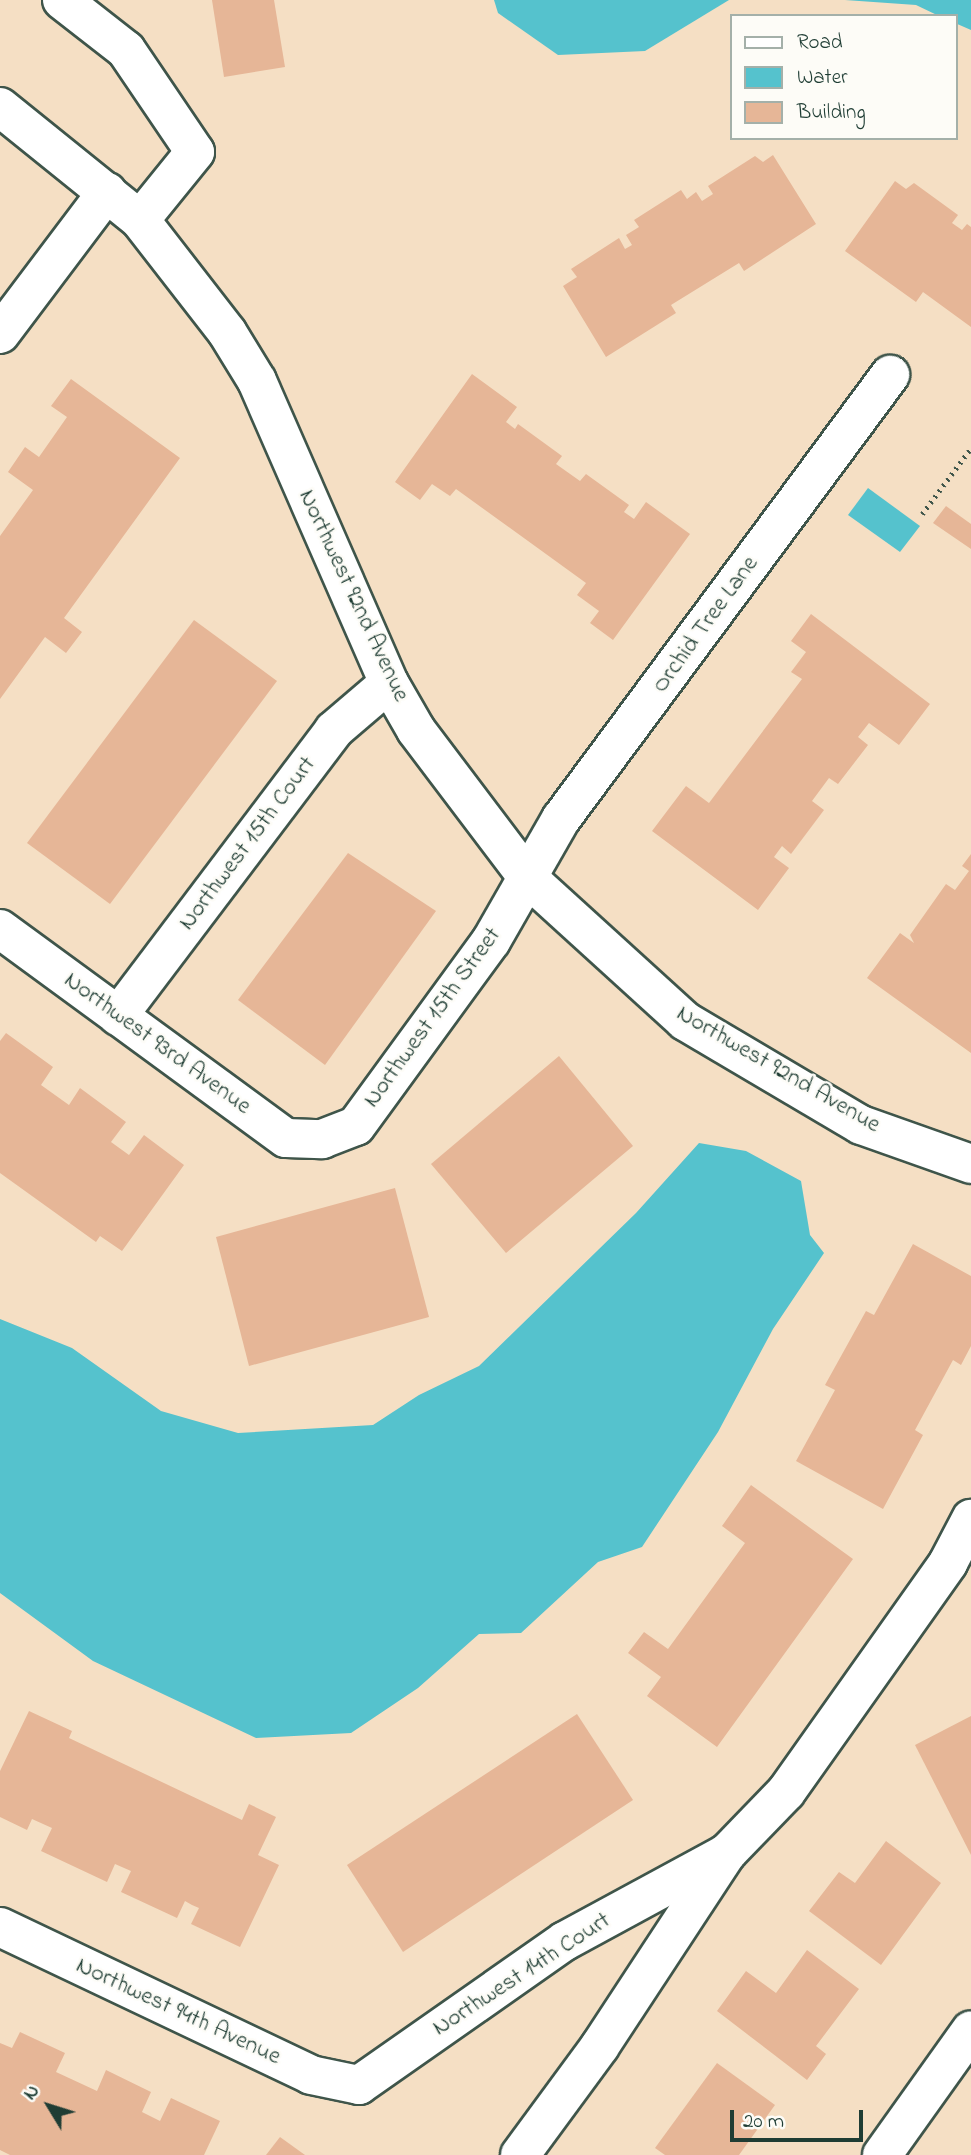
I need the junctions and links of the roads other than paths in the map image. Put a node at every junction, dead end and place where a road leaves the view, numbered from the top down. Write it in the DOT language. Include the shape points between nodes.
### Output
graph roads {
  1 [pos="62,0"];
  2 [pos="0,107"];
  3 [pos="107,192"];
  4 [pos="140,220"];
  5 [pos="0,334"];
  6 [pos="890,375"];
  7 [pos="389,682"];
  8 [pos="528,878"];
  9 [pos="0,929"];
  10 [pos="118,1016"];
  11 [pos="321,1139"];
  12 [pos="971,1164"];
  13 [pos="971,1519"];
  14 [pos="727,1853"];
  15 [pos="0,1927"];
  16 [pos="971,2030"];
  17 [pos="359,2085"];
  18 [pos="520,2155"];
  19 [pos="882,2155"];
  1 -- 4 [label="street" via="126,50 195,152"];
  2 -- 3 [label="street, Northwest 92nd Avenue"];
  3 -- 4 [label="street, Northwest 92nd Avenue"];
  3 -- 5 [label="street"];
  4 -- 7 [label="street, Northwest 92nd Avenue" via="197,289 257,381"];
  6 -- 8 [label="street, Orchid Tree Lane" via="561,819"];
  7 -- 8 [label="street, Northwest 92nd Avenue" via="416,730"];
  7 -- 10 [label="street, Northwest 15th Court" via="334,730"];
  8 -- 11 [label="street, Northwest 15th Street" via="491,941 356,1126"];
  8 -- 12 [label="street, Northwest 92nd Avenue" via="685,1021 861,1125"];
  9 -- 10 [label="street, Northwest 93rd Avenue"];
  10 -- 11 [label="street, Northwest 93rd Avenue" via="286,1138"];
  13 -- 14 [label="street, Northwest 14th Court" via="948,1563 786,1792"];
  14 -- 17 [label="street, Northwest 14th Court" via="565,1941"];
  14 -- 18 [label="street, Northwest 14th Court" via="600,2046"];
  15 -- 17 [label="street, Northwest 94th Avenue" via="311,2075"];
  16 -- 19 [label="street"];
}
